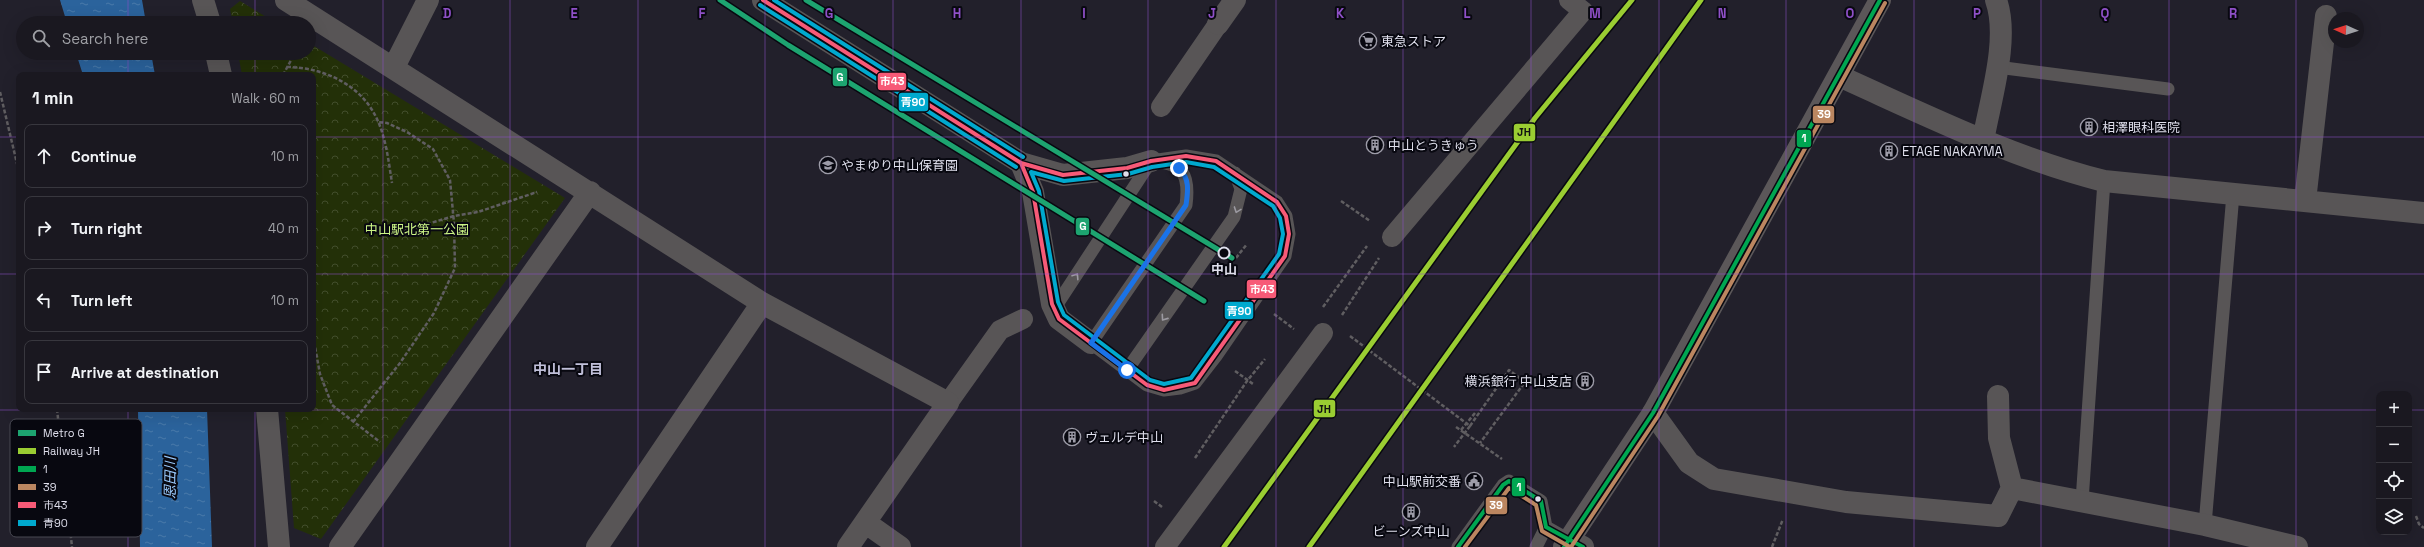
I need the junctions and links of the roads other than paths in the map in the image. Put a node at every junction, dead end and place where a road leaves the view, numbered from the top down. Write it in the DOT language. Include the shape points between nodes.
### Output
graph roads {
  1 [pos="203,0"];
  2 [pos="286,0"];
  3 [pos="428,0"];
  4 [pos="764,0"];
  5 [pos="1569,0"];
  6 [pos="1880,0"];
  7 [pos="1996,0"];
  8 [pos="1229,2"];
  9 [pos="208,16"];
  10 [pos="312,16"];
  11 [pos="2326,16"];
  12 [pos="316,19"];
  13 [pos="1218,24"];
  14 [pos="218,60"];
  15 [pos="394,67"];
  16 [pos="1997,67"];
  17 [pos="220,72"];
  18 [pos="1839,76"];
  19 [pos="2168,89"];
  20 [pos="1161,107"];
  21 [pos="1983,141"];
  22 [pos="1151,161"];
  23 [pos="1021,163"];
  24 [pos="1235,173"];
  25 [pos="2104,181"];
  26 [pos="590,192"];
  27 [pos="2232,194"];
  28 [pos="2305,201"];
  29 [pos="2424,213"];
  30 [pos="1392,237"];
  31 [pos="762,303"];
  32 [pos="1054,309"];
  33 [pos="1022,318"];
  34 [pos="1319,339"];
  35 [pos="1091,343"];
  36 [pos="1127,370"];
  37 [pos="1998,396"];
  38 [pos="948,402"];
  39 [pos="267,412"];
  40 [pos="1653,413"];
  41 [pos="2012,488"];
  42 [pos="2082,501"];
  43 [pos="866,523"];
  44 [pos="2205,525"];
  45 [pos="1546,526"];
  46 [pos="1572,545"];
  47 [pos="279,547"];
  48 [pos="340,547"];
  49 [pos="597,547"];
  50 [pos="848,547"];
  51 [pos="900,547"];
  52 [pos="1165,547"];
  53 [pos="1458,547"];
  54 [pos="1536,547"];
  55 [pos="2297,547"];
  1 -- 9 [label="street"];
  2 -- 10 [label="street"];
  3 -- 15 [label="street"];
  4 -- 23 [label="street"];
  5 -- 30 [label="street" via="1583,11"];
  6 -- 18 [label="main road"];
  7 -- 16 [label="street" via="2002,38"];
  8 -- 13 [label="street"];
  11 -- 28 [label="street"];
  12 -- 15 [label="street"];
  13 -- 20 [label="street"];
  14 -- 17 [label="street"];
  15 -- 26 [label="street"];
  16 -- 19 [label="lane"];
  16 -- 21 [label="street"];
  18 -- 21 [label="street"];
  18 -- 40 [label="main road"];
  21 -- 25 [label="street" via="2063,171"];
  22 -- 23 [label="street" via="1127,168 1063,175"];
  22 -- 24 [label="lane" via="1186,156 1216,161"];
  32 -- 22 [label="lane, one-way"];
  22 -- 35 [label="lane" via="1166,162 1179,168 1186,175 1186,205"];
  23 -- 32 [label="street" via="1033,192"];
  24 -- 36 [label="lane, one-way" via="1241,189 1234,218"];
  24 -- 36 [label="lane" via="1276,202 1286,216 1289,234 1285,256 1195,383 1164,390 1147,385"];
  25 -- 27 [label="street"];
  25 -- 42 [label="lane"];
  26 -- 31 [label="street"];
  26 -- 48 [label="street"];
  27 -- 28 [label="street"];
  27 -- 44 [label="lane"];
  28 -- 29 [label="street"];
  31 -- 38 [label="street"];
  31 -- 49 [label="street"];
  32 -- 35 [label="street" via="1059,319"];
  33 -- 38 [label="street" via="1000,330"];
  34 -- 52 [label="street"];
  35 -- 36 [label="lane"];
  37 -- 41 [label="street" via="1999,438"];
  38 -- 43 [label="street"];
  39 -- 47 [label="street"];
  40 -- 41 [label="street" via="1689,463 1714,479 1846,502 1998,516"];
  40 -- 46 [label="main road"];
  41 -- 42 [label="street"];
  42 -- 44 [label="street"];
  43 -- 50 [label="street"];
  43 -- 51 [label="street"];
  44 -- 55 [label="street"];
  45 -- 46 [label="lane"];
  45 -- 53 [label="lane" via="1541,501 1509,481 1503,485"];
  45 -- 54 [label="lane"];
}
